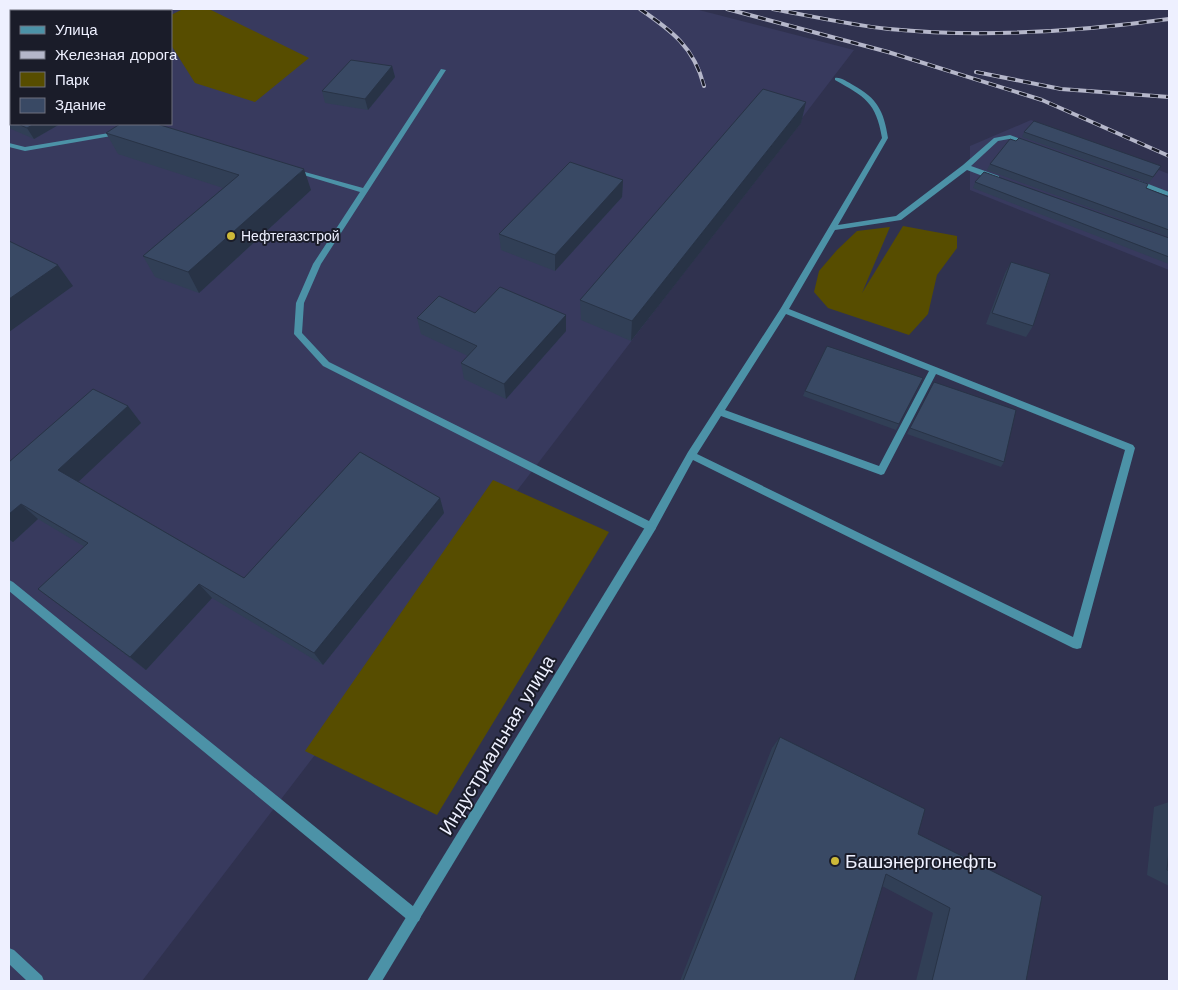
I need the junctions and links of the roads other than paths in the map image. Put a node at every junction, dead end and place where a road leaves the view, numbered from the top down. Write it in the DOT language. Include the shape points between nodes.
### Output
graph roads {
  1 [pos="443,70"];
  2 [pos="837,79"];
  3 [pos="128,132"];
  4 [pos="9,145"];
  5 [pos="1038,147"];
  6 [pos="966,167"];
  7 [pos="289,169"];
  8 [pos="1122,177"];
  9 [pos="1003,181"];
  10 [pos="366,191"];
  11 [pos="1169,194"];
  12 [pos="833,228"];
  13 [pos="784,310"];
  14 [pos="934,370"];
  15 [pos="719,412"];
  16 [pos="691,455"];
  17 [pos="651,528"];
  18 [pos="9,585"];
  19 [pos="414,916"];
  20 [pos="9,955"];
  21 [pos="37,981"];
  22 [pos="374,981"];
  1 -- 10 [label="street"];
  2 -- 12 [label="street, Индустриальная улица" via="866,94 883,118 885,138"];
  3 -- 4 [label="street" via="25,149"];
  5 -- 6 [label="street" via="1010,138 996,140"];
  6 -- 9 [label="street"];
  6 -- 12 [label="street" via="898,218"];
  7 -- 10 [label="street"];
  8 -- 11 [label="street"];
  10 -- 17 [label="street" via="317,264 300,302 298,334 326,364"];
  12 -- 13 [label="street, Индустриальная улица"];
  13 -- 14 [label="street"];
  13 -- 15 [label="street, Индустриальная улица"];
  14 -- 15 [label="street" via="881,471"];
  14 -- 16 [label="street" via="1130,448 1077,644"];
  15 -- 16 [label="street, Индустриальная улица"];
  16 -- 17 [label="street, Индустриальная улица"];
  17 -- 19 [label="street, Индустриальная улица"];
  18 -- 19 [label="street"];
  19 -- 22 [label="street, Индустриальная улица"];
  20 -- 21 [label="street"];
}
